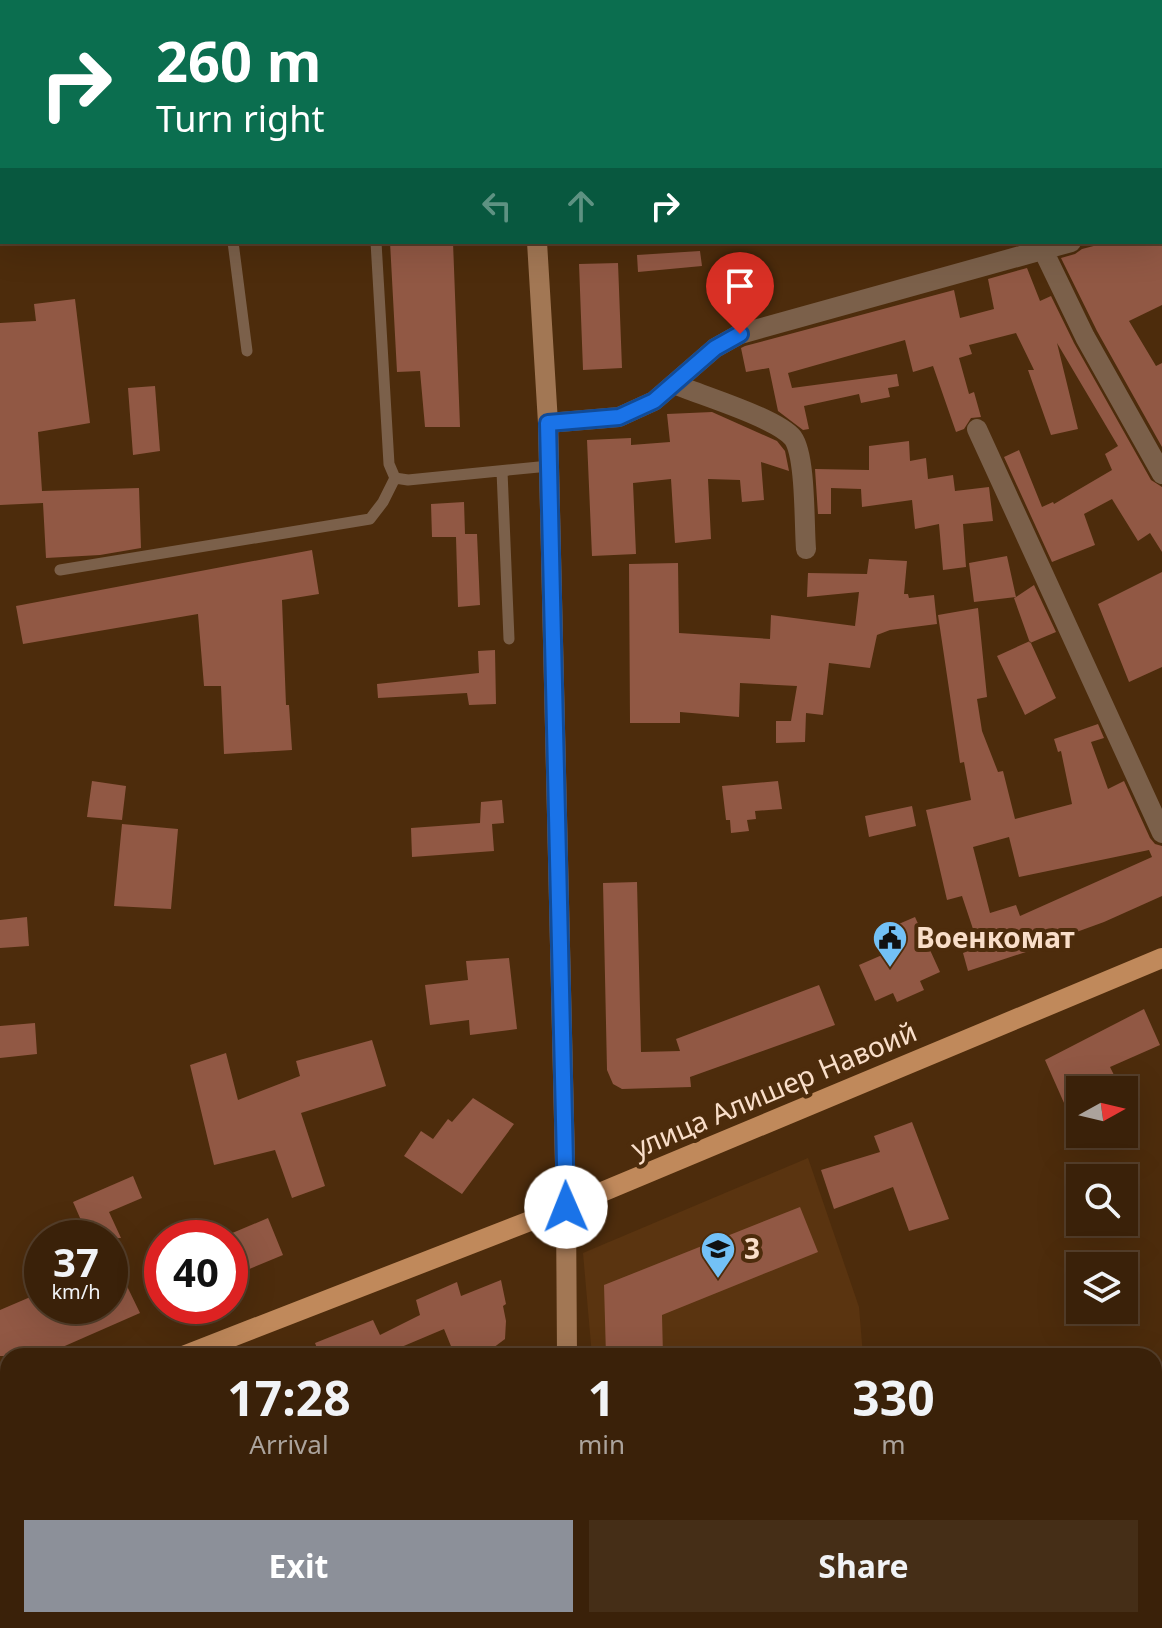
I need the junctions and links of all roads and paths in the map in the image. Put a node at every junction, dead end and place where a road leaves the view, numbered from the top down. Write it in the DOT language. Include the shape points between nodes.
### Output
graph roads {
  1 [pos="233,244"];
  2 [pos="376,244"];
  3 [pos="537,244"];
  4 [pos="1064,244"];
  5 [pos="1043,250"];
  6 [pos="247,351"];
  7 [pos="674,384"];
  8 [pos="548,423"];
  9 [pos="977,429"];
  10 [pos="549,466"];
  11 [pos="502,471"];
  12 [pos="1162,474"];
  13 [pos="395,478"];
  14 [pos="806,549"];
  15 [pos="60,570"];
  16 [pos="509,639"];
  17 [pos="1162,833"];
  18 [pos="1162,958"];
  19 [pos="566,1207"];
  20 [pos="204,1348"];
  21 [pos="567,1348"];
  1 -- 6 [label="lane"];
  2 -- 13 [label="lane" via="389,464"];
  3 -- 8 [label="street"];
  4 -- 5 [label="street"];
  5 -- 7 [label="street" via="740,334"];
  5 -- 12 [label="street"];
  7 -- 8 [label="street" via="654,401 619,417"];
  7 -- 14 [label="street" via="777,426 794,439 801,460"];
  8 -- 10 [label="street"];
  9 -- 17 [label="street"];
  10 -- 11 [label="lane"];
  10 -- 19 [label="street"];
  11 -- 13 [label="lane"];
  11 -- 16 [label="lane"];
  13 -- 15 [label="lane" via="370,519"];
  18 -- 19 [label="main road, улица Алишер Навоий"];
  19 -- 20 [label="main road, улица Алишер Навоий"];
  19 -- 21 [label="street"];
}
